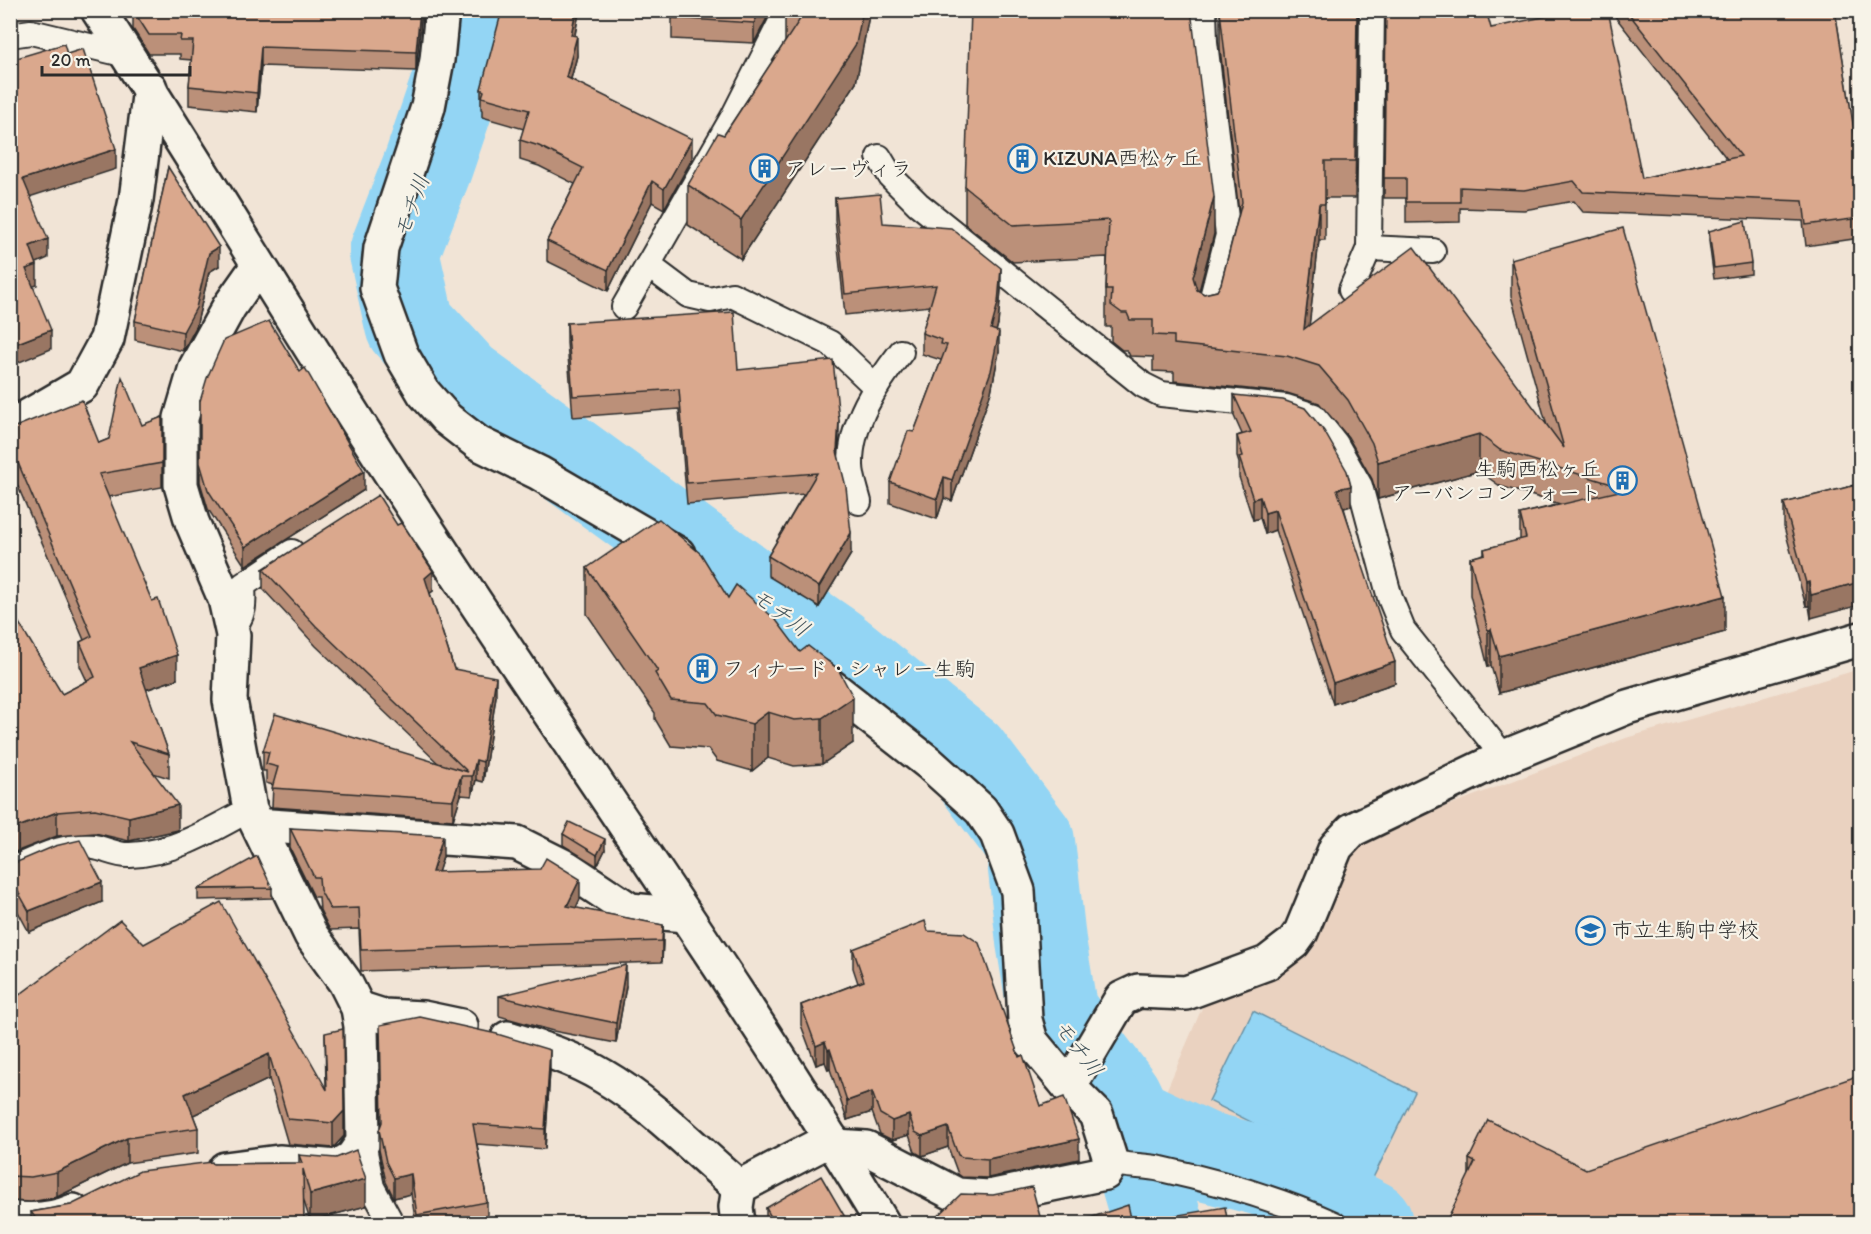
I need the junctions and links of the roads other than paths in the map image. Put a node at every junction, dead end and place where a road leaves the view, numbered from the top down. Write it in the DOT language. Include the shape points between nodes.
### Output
graph roads {
  1 [pos="98,10"];
  2 [pos="442,10"];
  3 [pos="787,10"];
  4 [pos="1204,10"];
  5 [pos="1372,10"];
  6 [pos="10,35"];
  7 [pos="127,55"];
  8 [pos="150,88"];
  9 [pos="879,157"];
  10 [pos="1369,248"];
  11 [pos="1433,251"];
  12 [pos="648,265"];
  13 [pos="258,266"];
  14 [pos="1352,290"];
  15 [pos="624,307"];
  16 [pos="1207,317"];
  17 [pos="901,352"];
  18 [pos="875,386"];
  19 [pos="10,427"];
  20 [pos="859,502"];
  21 [pos="309,541"];
  22 [pos="702,573"];
  23 [pos="231,629"];
  24 [pos="1860,639"];
  25 [pos="800,661"];
  26 [pos="1504,757"];
  27 [pos="255,820"];
  28 [pos="10,870"];
  29 [pos="685,915"];
  30 [pos="358,1008"];
  31 [pos="1072,1083"];
  32 [pos="363,1142"];
  33 [pos="834,1142"];
  34 [pos="1113,1163"];
  35 [pos="191,1173"];
  36 [pos="739,1187"];
  37 [pos="105,1195"];
  38 [pos="10,1218"];
  39 [pos="392,1224"];
  40 [pos="738,1224"];
  41 [pos="884,1224"];
  42 [pos="1334,1224"];
  1 -- 7 [label="street"];
  2 -- 22 [label="street" via="428,107 381,248 376,288 401,354 424,393 447,419 478,443 648,535"];
  3 -- 12 [label="lane" via="733,117"];
  4 -- 16 [label="lane" via="1228,235"];
  5 -- 10 [label="lane"];
  6 -- 7 [label="lane" via="31,32"];
  7 -- 8 [label="street"];
  8 -- 13 [label="street"];
  8 -- 19 [label="street" via="136,200 106,339 82,385"];
  9 -- 26 [label="lane" via="891,177 918,204 1143,385 1161,394 1286,407 1314,416 1336,444 1360,486 1390,598 1403,630"];
  10 -- 11 [label="lane"];
  10 -- 14 [label="lane"];
  12 -- 15 [label="lane"];
  12 -- 18 [label="lane" via="688,295 710,300 732,295 830,343"];
  13 -- 23 [label="street" via="196,367 181,418 182,485 192,522 225,599"];
  13 -- 29 [label="street" via="388,491"];
  17 -- 18 [label="lane"];
  18 -- 20 [label="lane" via="854,439 851,466"];
  21 -- 23 [label="lane" via="243,585 240,622"];
  23 -- 27 [label="street" via="231,700"];
  24 -- 26 [label="street" via="1628,707"];
  25 -- 31 [label="street" via="929,763 981,810 997,834 1018,891 1025,1020 1031,1041"];
  26 -- 31 [label="street" via="1352,830 1336,847 1301,932 1293,944 1267,963 1186,993 1138,991 1121,999"];
  27 -- 28 [label="lane" via="165,850 128,855 92,847 53,852"];
  27 -- 29 [label="street" via="270,826 517,843 567,868 630,910"];
  27 -- 30 [label="street" via="311,935 345,982"];
  29 -- 33 [label="street"];
  30 -- 32 [label="street"];
  30 -- 36 [label="street" via="383,1016 423,1018 555,1052 603,1076 647,1108"];
  31 -- 34 [label="street" via="1096,1114"];
  32 -- 35 [label="street" via="352,1158 337,1167 279,1162"];
  32 -- 39 [label="lane" via="372,1187"];
  33 -- 34 [label="street" via="866,1148 957,1194 988,1197 1105,1173"];
  33 -- 36 [label="street"];
  33 -- 41 [label="street"];
  34 -- 42 [label="lane" via="1148,1166 1243,1191"];
  36 -- 40 [label="street"];
  37 -- 38 [label="street" via="63,1215 31,1221"];
}
